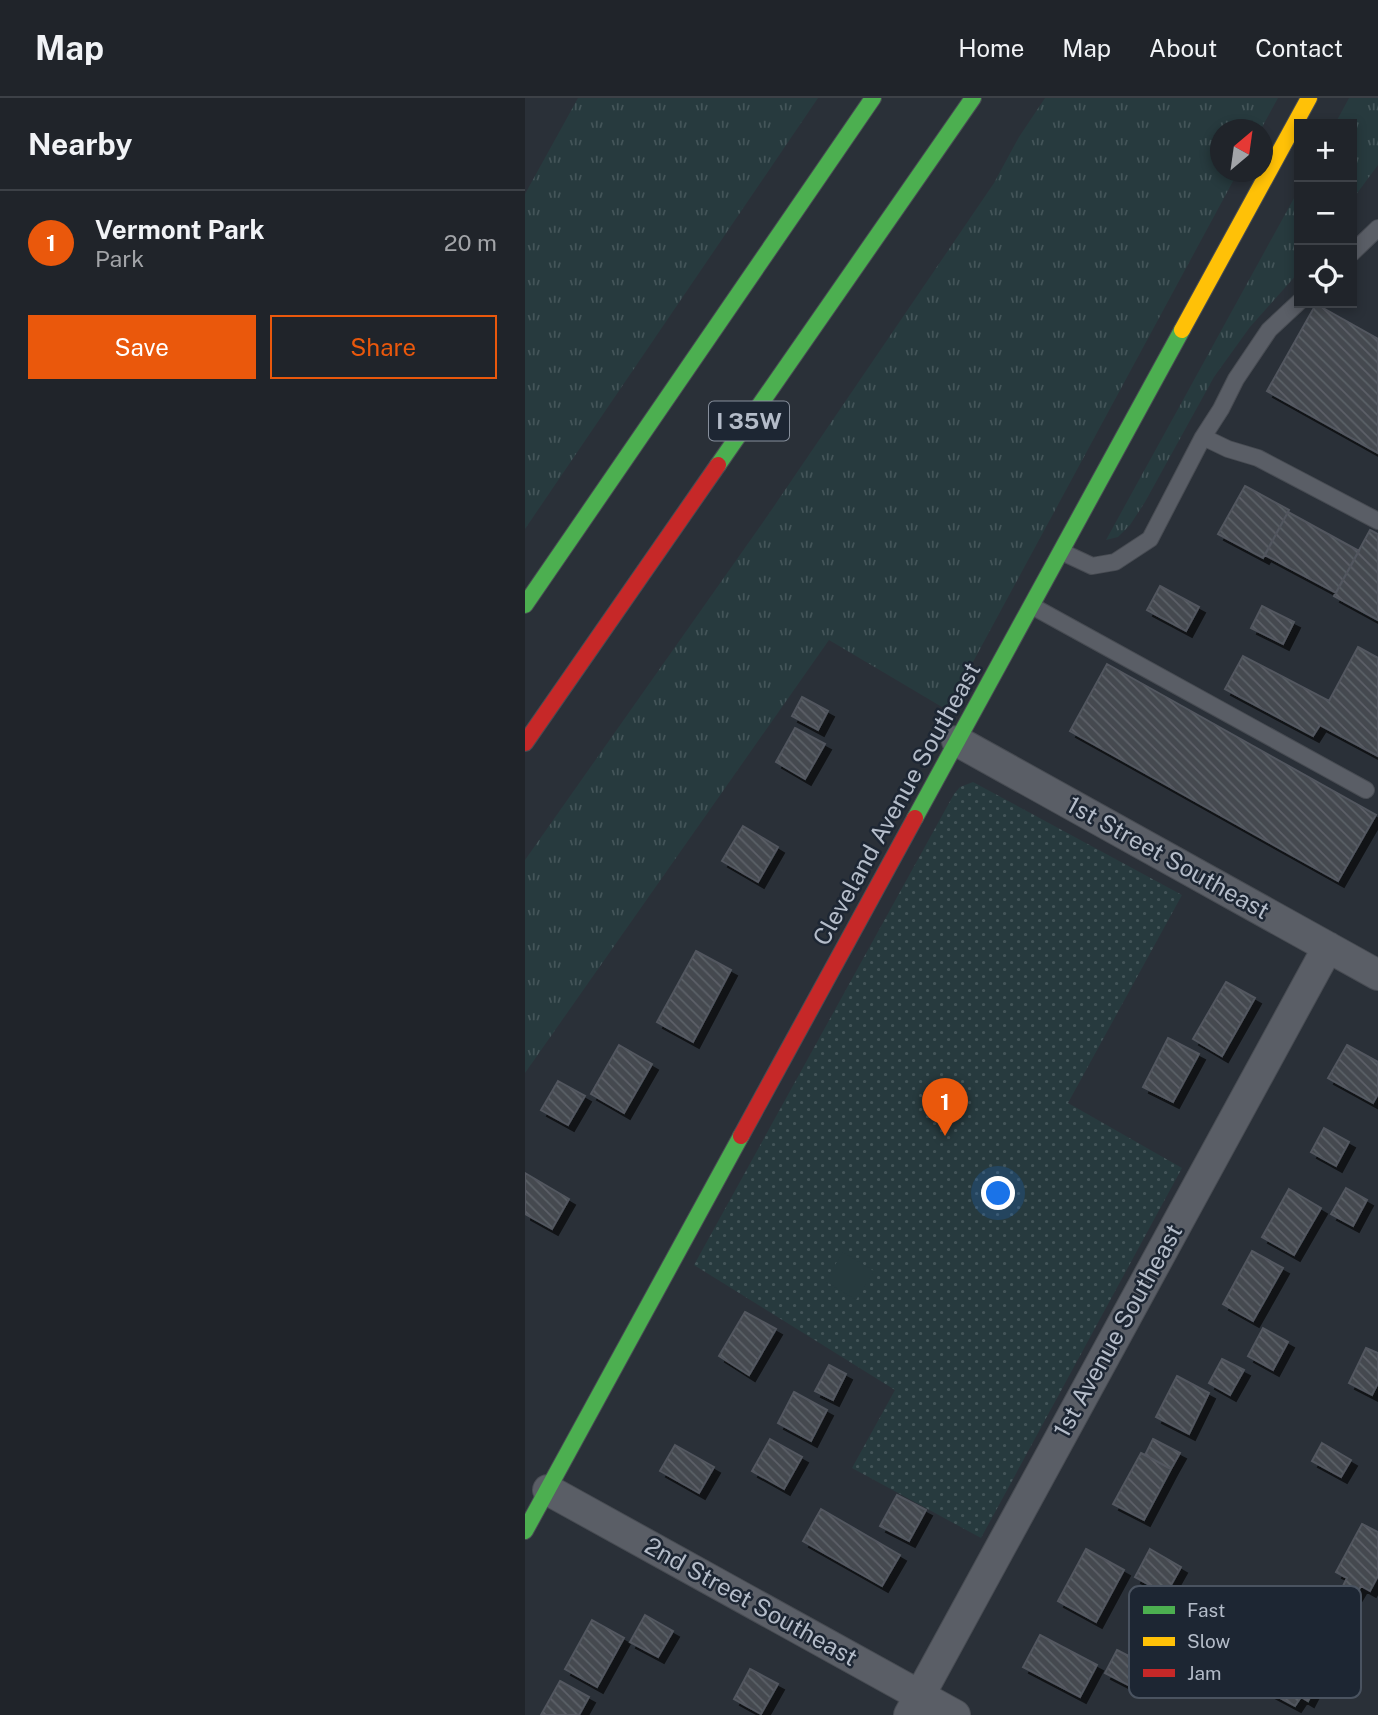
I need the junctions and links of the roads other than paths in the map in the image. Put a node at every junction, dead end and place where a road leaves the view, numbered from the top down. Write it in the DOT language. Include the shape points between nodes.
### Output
graph roads {
  1 [pos="873,98"];
  2 [pos="973,98"];
  3 [pos="1309,98"];
  4 [pos="1378,228"];
  5 [pos="1357,248"];
  6 [pos="1294,307"];
  7 [pos="1203,437"];
  8 [pos="1378,521"];
  9 [pos="1062,552"];
  10 [pos="525,605"];
  11 [pos="1032,606"];
  12 [pos="957,741"];
  13 [pos="525,743"];
  14 [pos="1366,790"];
  15 [pos="1328,947"];
  16 [pos="1378,975"];
  17 [pos="548,1490"];
  18 [pos="525,1531"];
  19 [pos="914,1705"];
  20 [pos="955,1715"];
  1 -- 10 [label="main road, I 35W"];
  2 -- 13 [label="main road, I 35W"];
  3 -- 9 [label="main road, Cleveland Avenue Southeast"];
  4 -- 5 [label="lane"];
  6 -- 7 [label="lane" via="1269,330"];
  7 -- 8 [label="lane" via="1258,458"];
  7 -- 9 [label="lane" via="1150,539 1115,562 1092,566"];
  9 -- 11 [label="main road, Cleveland Avenue Southeast"];
  11 -- 12 [label="main road, Cleveland Avenue Southeast"];
  11 -- 14 [label="lane"];
  12 -- 15 [label="street, 1st Street Southeast"];
  12 -- 17 [label="main road, Cleveland Avenue Southeast"];
  15 -- 16 [label="street, 1st Street Southeast"];
  15 -- 19 [label="street, 1st Avenue Southeast"];
  17 -- 18 [label="main road, Cleveland Avenue Southeast"];
  17 -- 19 [label="street, 2nd Street Southeast"];
  19 -- 20 [label="street, 2nd Street Southeast"];
}
